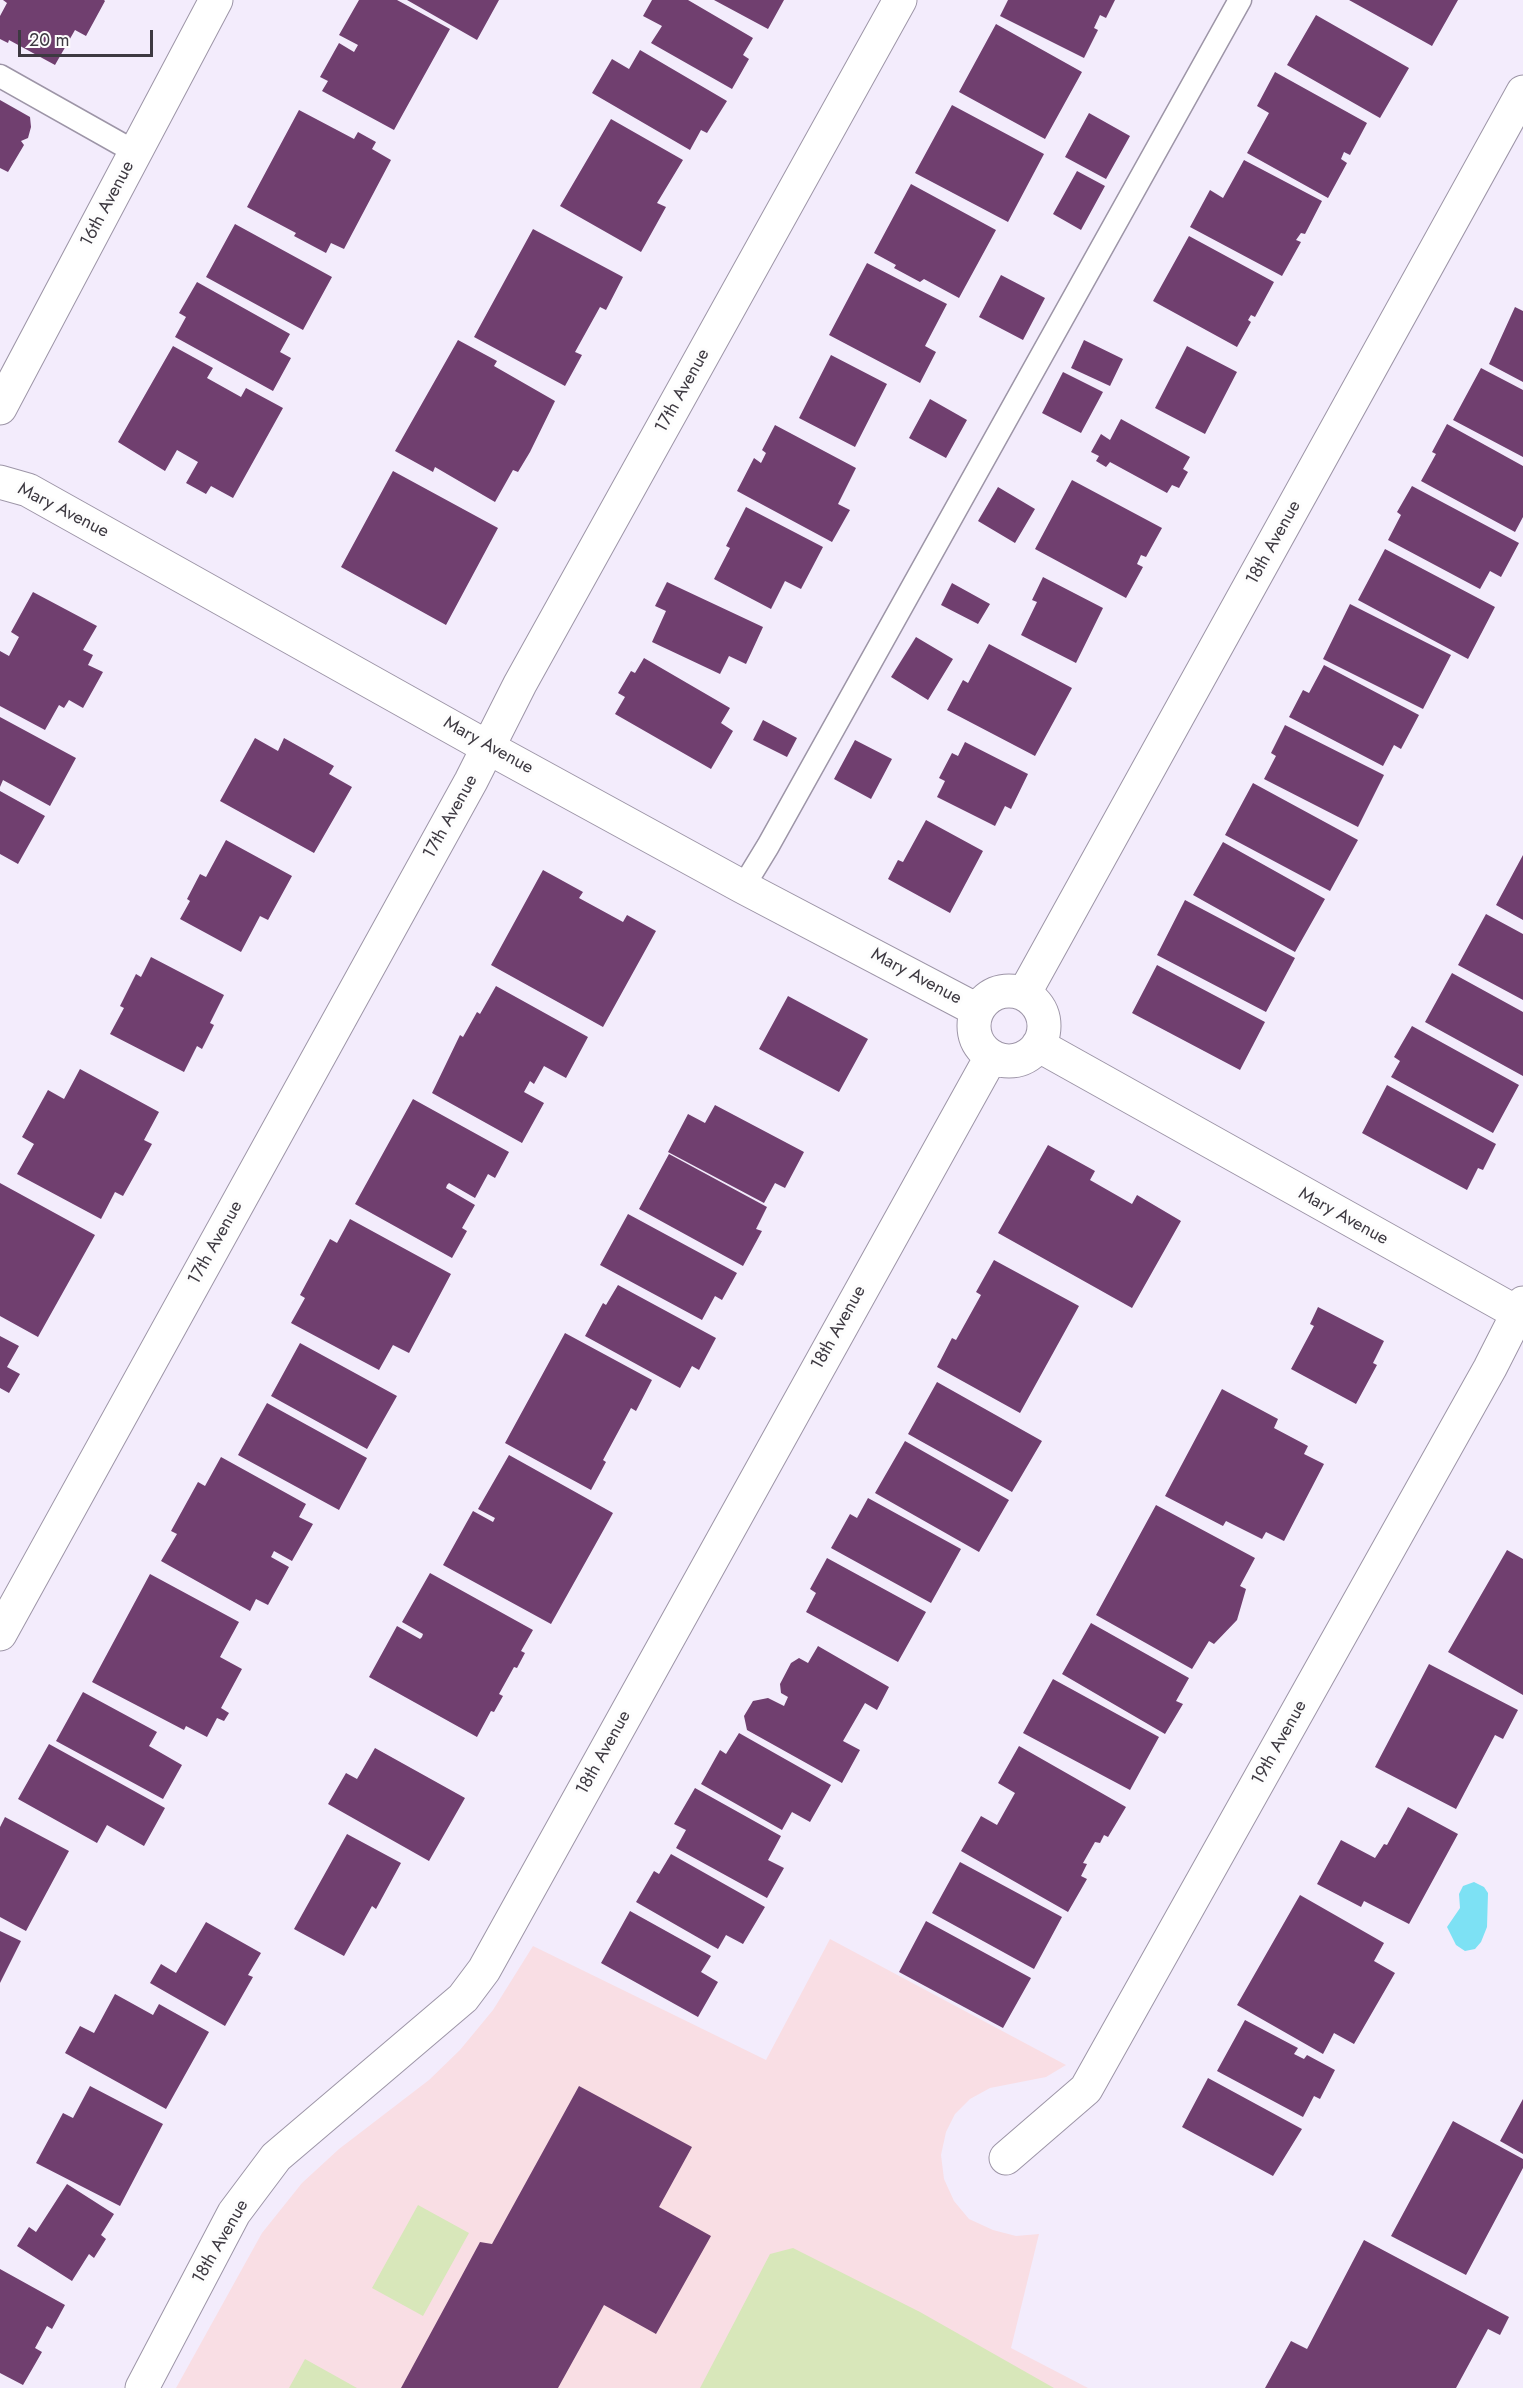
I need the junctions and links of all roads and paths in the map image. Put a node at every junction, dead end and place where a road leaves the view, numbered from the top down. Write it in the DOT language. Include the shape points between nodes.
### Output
graph roads {
  1 [pos="216,0"];
  2 [pos="900,0"];
  3 [pos="1240,0"];
  4 [pos="0,76"];
  5 [pos="1523,92"];
  6 [pos="135,152"];
  7 [pos="0,408"];
  8 [pos="0,482"];
  9 [pos="489,748"];
  10 [pos="743,886"];
  11 [pos="1024,994"];
  12 [pos="977,1010"];
  13 [pos="1038,1046"];
  14 [pos="991,1057"];
  15 [pos="1521,1311"];
  16 [pos="0,1634"];
  17 [pos="1006,2158"];
  18 [pos="142,2388"];
  1 -- 6 [label="street, 16th Avenue"];
  2 -- 9 [label="street, 17th Avenue" via="520,684"];
  3 -- 10 [label="lane"];
  4 -- 6 [label="lane"];
  5 -- 11 [label="street, 18th Avenue"];
  6 -- 7 [label="street, 16th Avenue"];
  8 -- 9 [label="street, Mary Avenue" via="28,490"];
  9 -- 10 [label="street, Mary Avenue"];
  9 -- 16 [label="street, 17th Avenue"];
  10 -- 12 [label="street, Mary Avenue"];
  11 -- 12 [label="street" via="1003,991 984,1000"];
  11 -- 13 [label="street" via="1039,1007 1043,1017"];
  12 -- 14 [label="street" via="973,1031 982,1050"];
  13 -- 14 [label="street" via="1022,1059 1001,1061"];
  13 -- 15 [label="street, Mary Avenue"];
  14 -- 18 [label="street, 18th Avenue" via="484,1970 463,1998 276,2157 234,2213"];
  15 -- 17 [label="street, 19th Avenue" via="1086,2089"];
}
